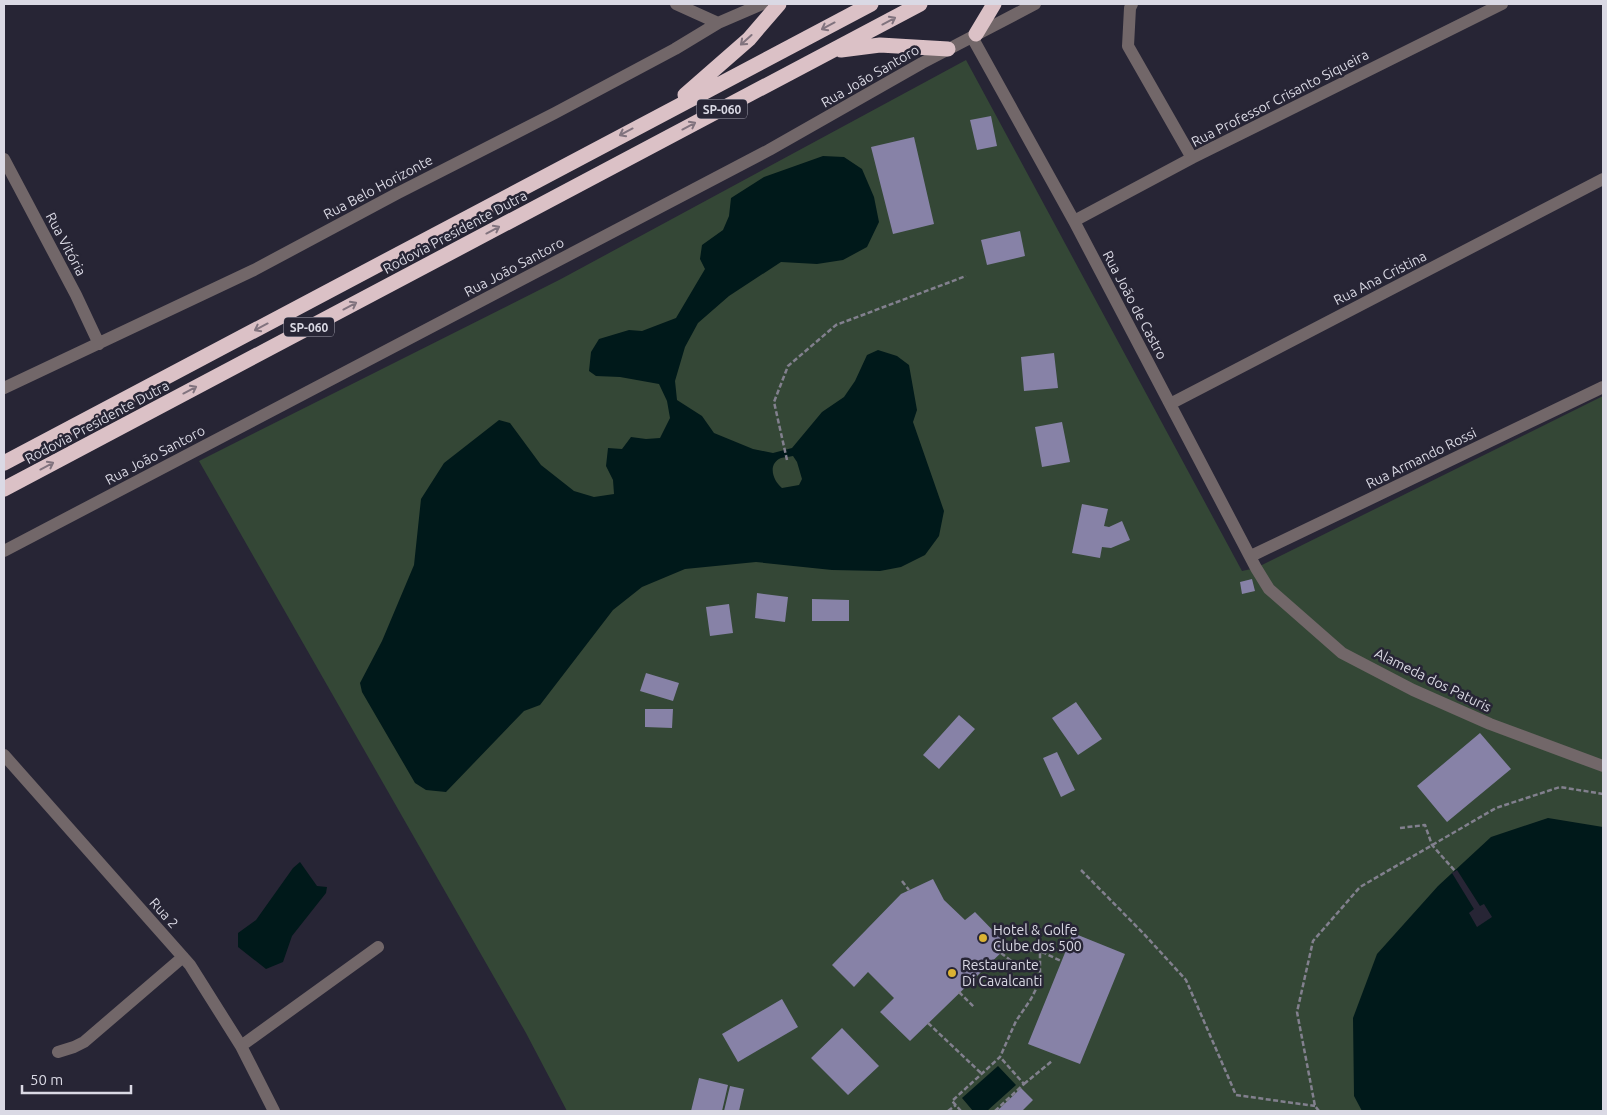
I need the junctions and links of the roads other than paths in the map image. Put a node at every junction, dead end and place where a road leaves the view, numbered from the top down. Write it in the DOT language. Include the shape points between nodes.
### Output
graph roads {
  1 [pos="676,4"];
  2 [pos="762,4"];
  3 [pos="779,4"];
  4 [pos="871,4"];
  5 [pos="920,4"];
  6 [pos="994,4"];
  7 [pos="1035,4"];
  8 [pos="1132,4"];
  9 [pos="1502,4"];
  10 [pos="718,23"];
  11 [pos="974,35"];
  12 [pos="948,49"];
  13 [pos="830,52"];
  14 [pos="670,109"];
  15 [pos="1192,158"];
  16 [pos="4,159"];
  17 [pos="1603,179"];
  18 [pos="1074,221"];
  19 [pos="99,344"];
  20 [pos="1603,387"];
  21 [pos="4,388"];
  22 [pos="1170,404"];
  23 [pos="4,463"];
  24 [pos="4,489"];
  25 [pos="4,551"];
  26 [pos="1251,556"];
  27 [pos="1269,589"];
  28 [pos="4,756"];
  29 [pos="1603,766"];
  30 [pos="378,946"];
  31 [pos="183,957"];
  32 [pos="241,1046"];
  33 [pos="58,1052"];
  34 [pos="274,1111"];
  1 -- 10 [label="street"];
  2 -- 10 [label="street, Rua Belo Horizonte"];
  3 -- 14 [label="highway, one-way" via="749,38"];
  4 -- 14 [label="highway, Rodovia Presidente Dutra / SP-060, one-way"];
  13 -- 5 [label="highway, Rodovia Presidente Dutra / SP-060, one-way"];
  6 -- 11 [label="highway"];
  7 -- 11 [label="street, Rua João Santoro"];
  8 -- 15 [label="street" via="1128,46"];
  9 -- 15 [label="street, Rua Professor Crisanto Siqueira"];
  10 -- 19 [label="street, Rua Belo Horizonte" via="555,113 254,270"];
  11 -- 12 [label="street, Rua João Santoro"];
  11 -- 18 [label="street, Rua João de Castro"];
  12 -- 13 [label="highway" via="880,45"];
  12 -- 25 [label="street, Rua João Santoro" via="769,150"];
  24 -- 13 [label="highway, Rodovia Presidente Dutra / SP-060, one-way"];
  14 -- 23 [label="highway, Rodovia Presidente Dutra / SP-060, one-way"];
  15 -- 18 [label="street, Rua Professor Crisanto Siqueira"];
  16 -- 19 [label="street, Rua Vitória"];
  17 -- 22 [label="street, Rua Ana Cristina"];
  18 -- 22 [label="street, Rua João de Castro"];
  19 -- 21 [label="street, Rua Belo Horizonte"];
  20 -- 26 [label="street, Rua Armando Rossi"];
  22 -- 26 [label="street, Rua João de Castro"];
  26 -- 27 [label="street, Rua João de Castro"];
  27 -- 29 [label="street, Alameda dos Paturis" via="1342,652 1358,661 1490,724"];
  28 -- 31 [label="street, Rua 2"];
  30 -- 32 [label="street"];
  31 -- 32 [label="street, Rua 2"];
  31 -- 33 [label="street" via="84,1042"];
  32 -- 34 [label="street, Rua 2"];
}
